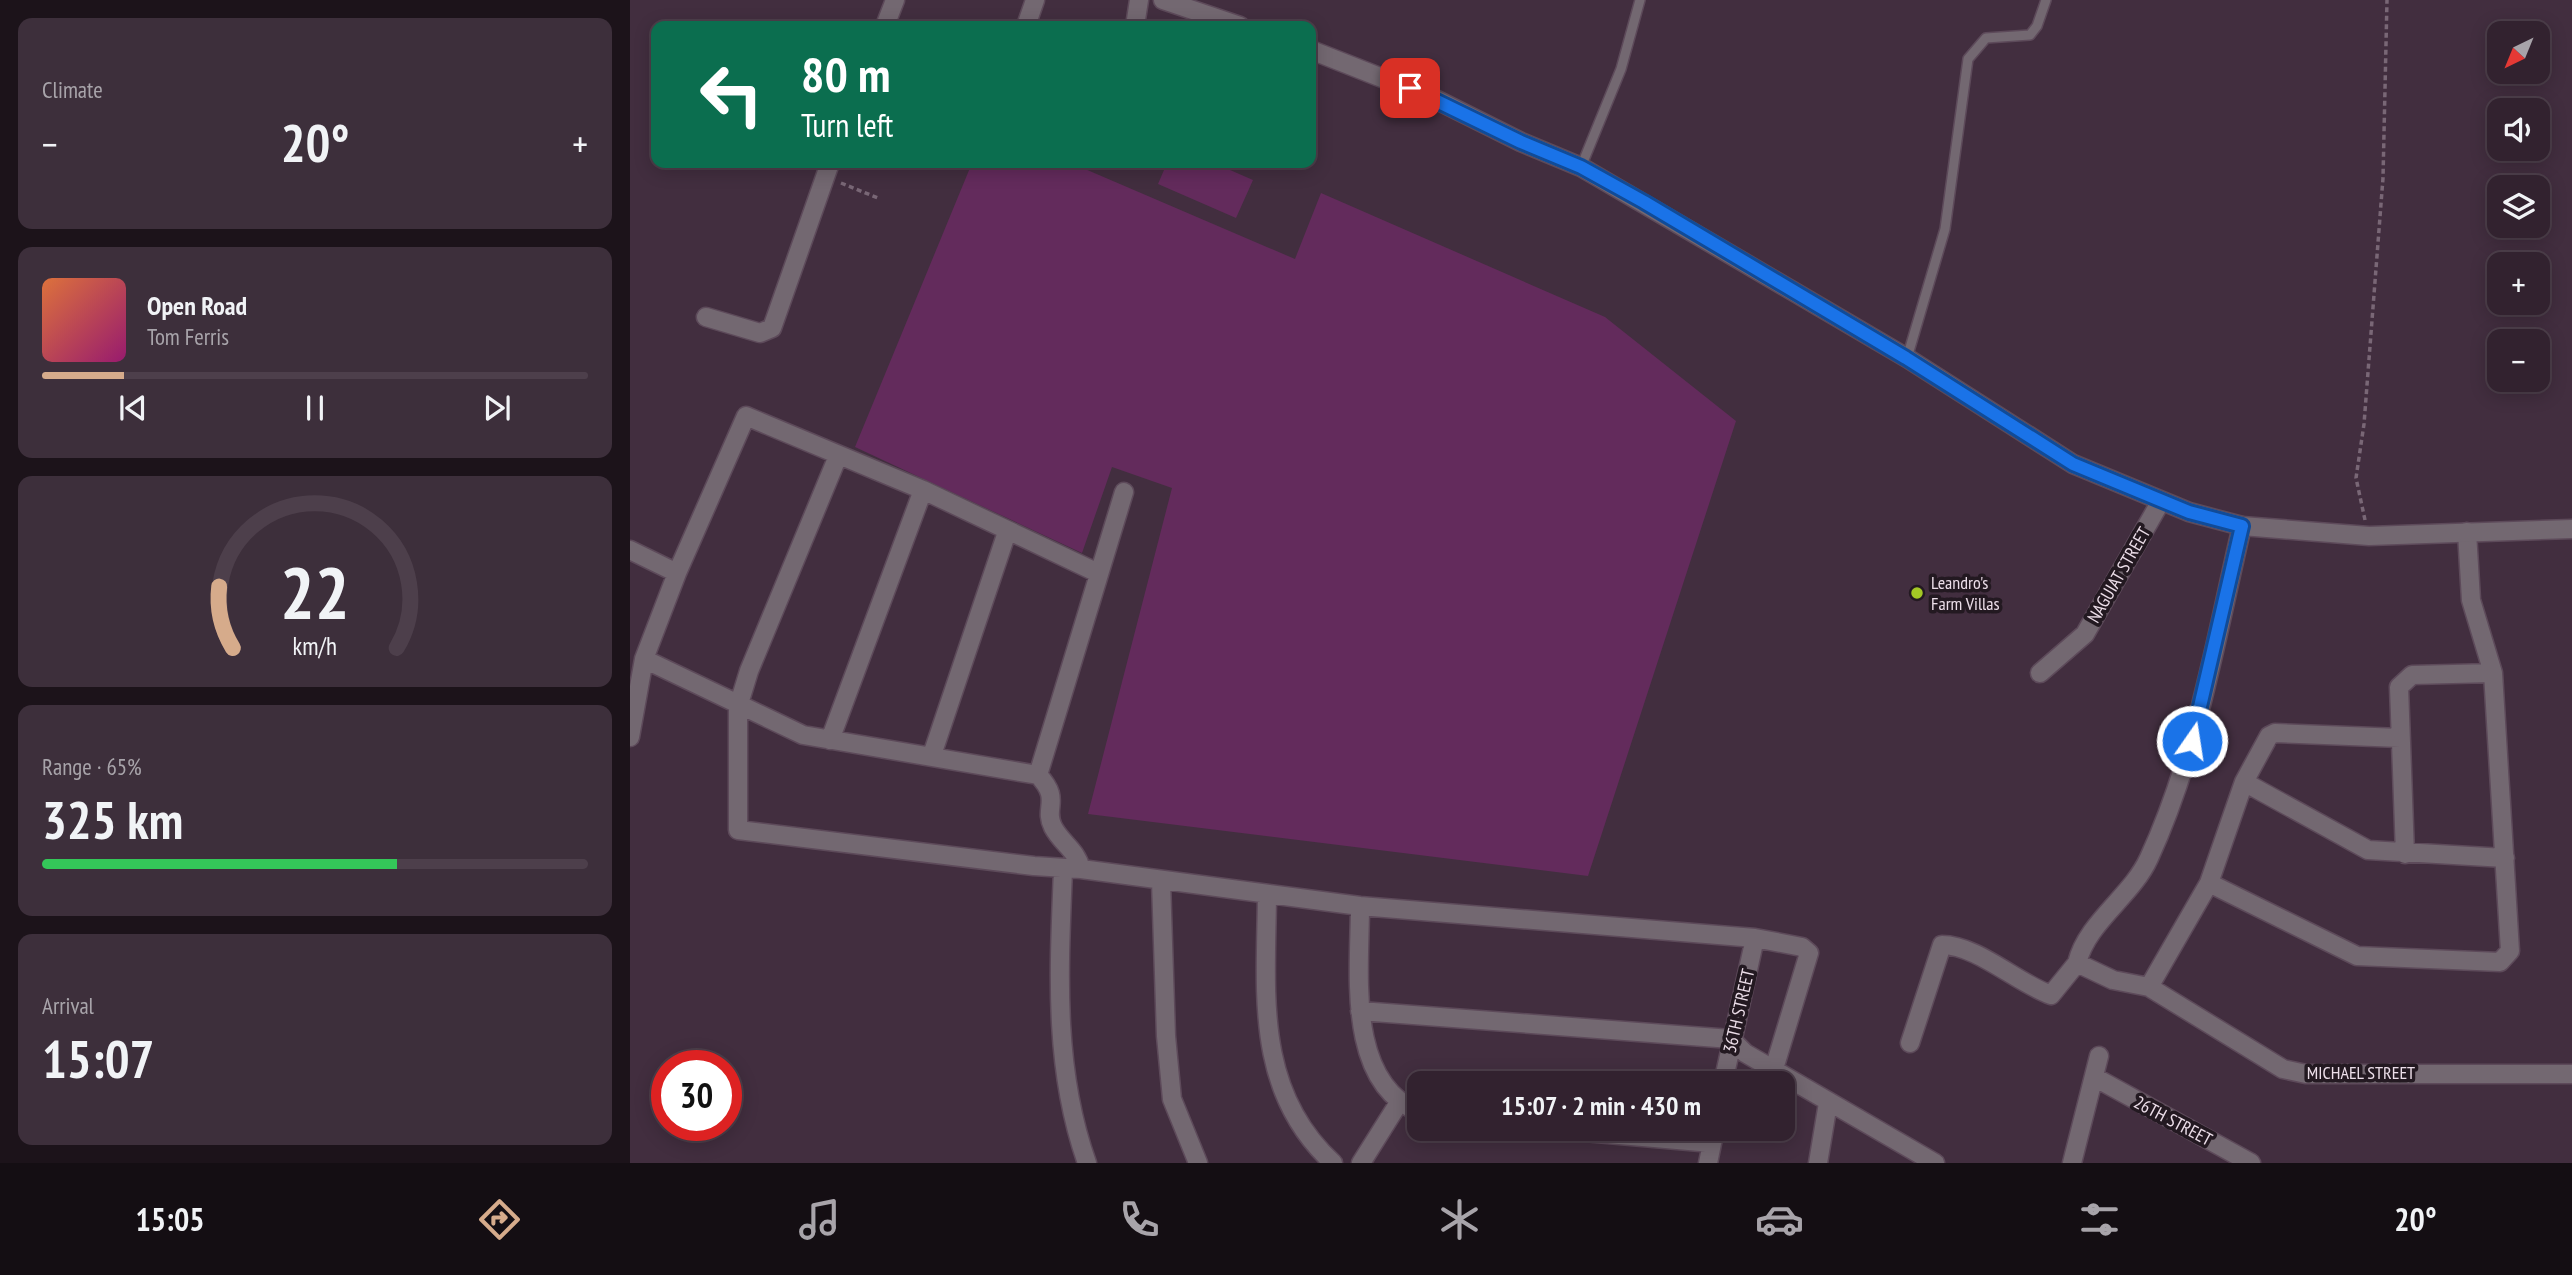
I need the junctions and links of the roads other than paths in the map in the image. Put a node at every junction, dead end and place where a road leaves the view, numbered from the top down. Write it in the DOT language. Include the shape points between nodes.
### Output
graph roads {
  1 [pos="895,0"];
  2 [pos="1035,0"];
  3 [pos="1139,0"];
  4 [pos="1163,0"];
  5 [pos="1640,0"];
  6 [pos="2046,0"];
  7 [pos="887,21"];
  8 [pos="1028,21"];
  9 [pos="1136,21"];
  10 [pos="1225,21"];
  11 [pos="1316,52"];
  12 [pos="1581,167"];
  13 [pos="827,170"];
  14 [pos="706,317"];
  15 [pos="1906,358"];
  16 [pos="838,456"];
  17 [pos="923,490"];
  18 [pos="1124,492"];
  19 [pos="2161,501"];
  20 [pos="2242,526"];
  21 [pos="2572,529"];
  22 [pos="1007,532"];
  23 [pos="2467,532"];
  24 [pos="630,550"];
  25 [pos="677,573"];
  26 [pos="1098,573"];
  27 [pos="644,659"];
  28 [pos="2040,673"];
  29 [pos="2493,673"];
  30 [pos="738,707"];
  31 [pos="631,717"];
  32 [pos="630,737"];
  33 [pos="2399,738"];
  34 [pos="830,740"];
  35 [pos="932,755"];
  36 [pos="1038,775"];
  37 [pos="2244,782"];
  38 [pos="2404,853"];
  39 [pos="2505,858"];
  40 [pos="1072,869"];
  41 [pos="1161,881"];
  42 [pos="2208,884"];
  43 [pos="1267,896"];
  44 [pos="1360,906"];
  45 [pos="1755,938"];
  46 [pos="2077,963"];
  47 [pos="2149,987"];
  48 [pos="1360,1012"];
  49 [pos="1731,1039"];
  50 [pos="1910,1043"];
  51 [pos="2099,1056"];
  52 [pos="1774,1069"];
  53 [pos="1725,1071"];
  54 [pos="2572,1074"];
  55 [pos="2095,1078"];
  56 [pos="1400,1101"];
  57 [pos="1828,1103"];
  58 [pos="1407,1105"];
  59 [pos="1712,1141"];
  60 [pos="1928,1161"];
  61 [pos="1087,1163"];
  62 [pos="1198,1163"];
  63 [pos="1333,1163"];
  64 [pos="1361,1163"];
  65 [pos="1708,1163"];
  66 [pos="1818,1163"];
  67 [pos="2072,1163"];
  68 [pos="2251,1163"];
  1 -- 7 [label="street"];
  2 -- 8 [label="street"];
  3 -- 9 [label="street"];
  4 -- 10 [label="street"];
  5 -- 12 [label="lane" via="1621,69"];
  6 -- 15 [label="lane" via="2030,35 1986,38 1968,59 1945,229"];
  11 -- 12 [label="street" via="1433,98"];
  12 -- 15 [label="street"];
  13 -- 14 [label="street" via="772,328 760,333"];
  15 -- 19 [label="street" via="2073,464"];
  16 -- 17 [label="street"];
  16 -- 25 [label="street" via="744,417"];
  16 -- 30 [label="street"];
  17 -- 22 [label="street"];
  17 -- 34 [label="street"];
  18 -- 26 [label="street"];
  19 -- 20 [label="street"];
  19 -- 28 [label="street, NAGUIAT STREET" via="2085,634"];
  20 -- 23 [label="street" via="2369,536"];
  20 -- 46 [label="street" via="2192,741 2148,861 2088,940"];
  21 -- 23 [label="street"];
  22 -- 26 [label="street"];
  22 -- 35 [label="street"];
  23 -- 29 [label="street" via="2470,600"];
  24 -- 25 [label="street"];
  25 -- 27 [label="street"];
  26 -- 36 [label="street"];
  27 -- 30 [label="street"];
  27 -- 31 [label="street"];
  29 -- 33 [label="street" via="2404,679 2399,687"];
  29 -- 39 [label="street"];
  30 -- 34 [label="street" via="803,735"];
  30 -- 40 [label="street" via="738,830"];
  31 -- 32 [label="street"];
  33 -- 37 [label="street" via="2275,733 2263,742"];
  33 -- 38 [label="street"];
  34 -- 35 [label="street"];
  35 -- 36 [label="street"];
  36 -- 40 [label="street" via="1050,787 1054,829 1078,856"];
  37 -- 38 [label="street" via="2368,850"];
  37 -- 42 [label="street"];
  38 -- 39 [label="street"];
  39 -- 42 [label="street" via="2510,951 2500,962 2357,956"];
  40 -- 41 [label="street"];
  40 -- 61 [label="street" via="1058,998 1068,1096"];
  41 -- 43 [label="street"];
  41 -- 62 [label="street" via="1172,1099"];
  42 -- 47 [label="street"];
  43 -- 44 [label="street"];
  43 -- 63 [label="street" via="1268,1018 1275,1074 1287,1104"];
  44 -- 45 [label="street"];
  44 -- 48 [label="street"];
  45 -- 49 [label="street, 36TH STREET"];
  45 -- 52 [label="street" via="1802,947 1809,953"];
  46 -- 47 [label="street, MICHAEL STREET" via="2113,980"];
  46 -- 50 [label="street" via="2051,995 1954,946 1942,945"];
  47 -- 54 [label="street, MICHAEL STREET" via="2283,1069 2306,1074"];
  48 -- 49 [label="street"];
  48 -- 56 [label="street" via="1364,1044 1375,1068"];
  49 -- 52 [label="street"];
  49 -- 53 [label="street, 36TH STREET"];
  51 -- 55 [label="street"];
  52 -- 57 [label="street"];
  55 -- 67 [label="street"];
  55 -- 68 [label="street, 26TH STREET"];
  56 -- 58 [label="street"];
  56 -- 64 [label="street"];
  57 -- 60 [label="street"];
  57 -- 66 [label="street"];
  59 -- 65 [label="street"];
}
